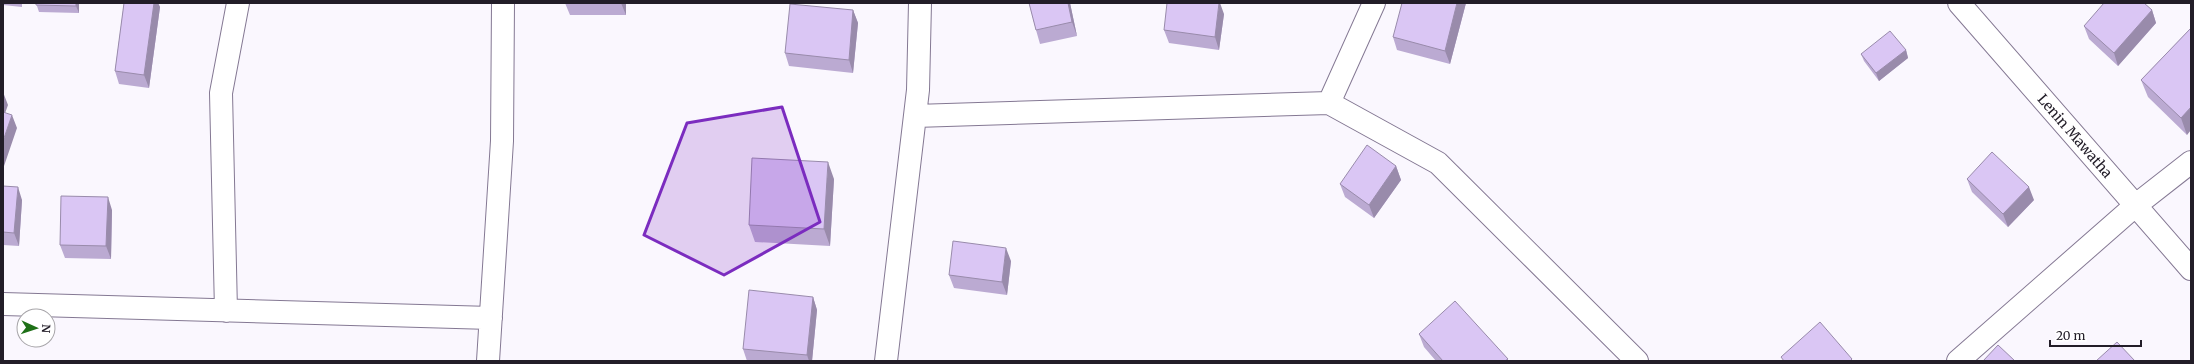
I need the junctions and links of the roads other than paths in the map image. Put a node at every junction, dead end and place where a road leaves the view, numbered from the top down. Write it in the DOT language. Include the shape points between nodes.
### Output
graph roads {
  1 [pos="238,3"];
  2 [pos="503,3"];
  3 [pos="920,3"];
  4 [pos="1374,3"];
  5 [pos="1959,3"];
  6 [pos="1329,103"];
  7 [pos="915,116"];
  8 [pos="2191,162"];
  9 [pos="2136,205"];
  10 [pos="2191,269"];
  11 [pos="3,304"];
  12 [pos="226,311"];
  13 [pos="491,318"];
  14 [pos="488,361"];
  15 [pos="886,361"];
  16 [pos="1637,361"];
  17 [pos="1958,361"];
  1 -- 12 [label="street" via="222,93"];
  2 -- 13 [label="street" via="502,140"];
  3 -- 7 [label="street"];
  4 -- 6 [label="street"];
  5 -- 9 [label="street, Lenin Mawatha"];
  6 -- 7 [label="street"];
  6 -- 16 [label="street" via="1438,163"];
  7 -- 15 [label="street"];
  8 -- 9 [label="street"];
  9 -- 10 [label="street, Lenin Mawatha"];
  9 -- 17 [label="street"];
  11 -- 12 [label="street"];
  12 -- 13 [label="street"];
  13 -- 14 [label="street"];
}
